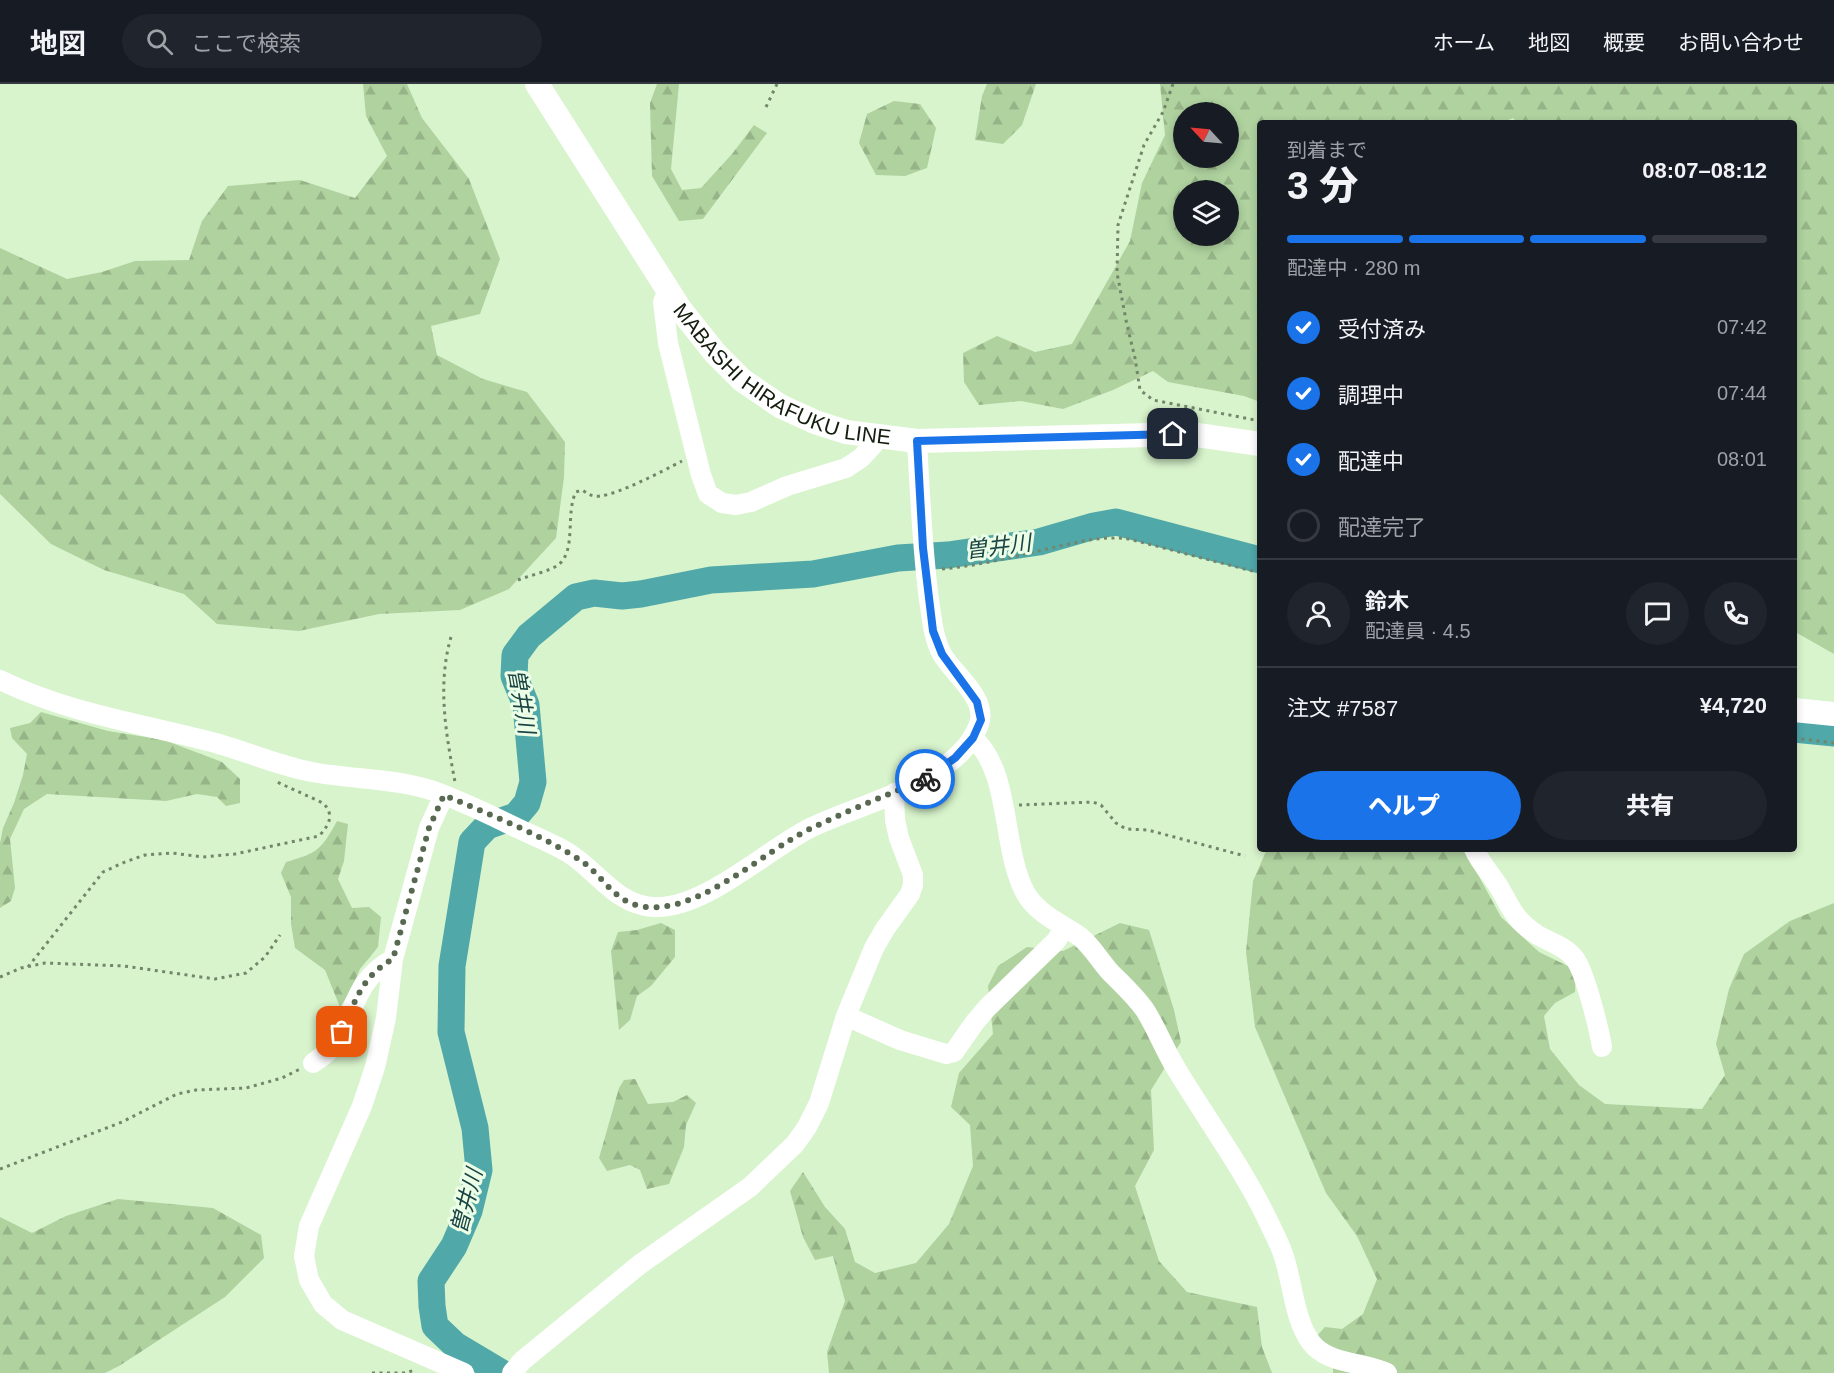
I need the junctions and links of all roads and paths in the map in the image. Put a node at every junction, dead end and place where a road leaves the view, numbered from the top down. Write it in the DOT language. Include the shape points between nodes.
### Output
graph roads {
  1 [pos="537,84"];
  2 [pos="777,84"];
  3 [pos="1173,84"];
  4 [pos="766,107"];
  5 [pos="668,290"];
  6 [pos="1257,420"];
  7 [pos="878,437"];
  8 [pos="917,441"];
  9 [pos="1257,444"];
  10 [pos="696,454"];
  11 [pos="924,561"];
  12 [pos="1257,572"];
  13 [pos="518,580"];
  14 [pos="451,637"];
  15 [pos="0,680"];
  16 [pos="1797,710"];
  17 [pos="1834,714"];
  18 [pos="973,738"];
  19 [pos="1797,738"];
  20 [pos="1834,743"];
  21 [pos="264,760"];
  22 [pos="894,793"];
  23 [pos="449,797"];
  24 [pos="1003,805"];
  25 [pos="1476,852"];
  26 [pos="1245,856"];
  27 [pos="1064,928"];
  28 [pos="280,935"];
  29 [pos="393,959"];
  30 [pos="28,967"];
  31 [pos="0,977"];
  32 [pos="846,1016"];
  33 [pos="1602,1047"];
  34 [pos="313,1063"];
  35 [pos="0,1169"];
  36 [pos="433,1359"];
  37 [pos="513,1372"];
  38 [pos="372,1373"];
  39 [pos="464,1373"];
  40 [pos="1387,1373"];
  1 -- 5 [label="main road, MABASHI HIRAFUKU LINE"];
  2 -- 4 [label="path"];
  3 -- 6 [label="path" via="1144,145 1118,225 1117,273 1140,390 1153,400"];
  5 -- 7 [label="main road, MABASHI HIRAFUKU LINE" via="715,353 757,391 815,422"];
  5 -- 10 [label="street" via="663,302 668,343"];
  7 -- 8 [label="main road, MABASHI HIRAFUKU LINE"];
  7 -- 10 [label="street" via="861,459 846,468 736,505 722,503 708,494"];
  8 -- 9 [label="main road, MABASHI HIRAFUKU LINE" via="1190,434"];
  8 -- 11 [label="street"];
  10 -- 13 [label="path" via="615,492 601,496 576,492 571,502 568,551 558,565"];
  11 -- 12 [label="path" via="1002,560 1113,537"];
  11 -- 18 [label="street" via="933,631 942,654 977,702 981,720"];
  14 -- 23 [label="path" via="446,655 444,710 455,784"];
  15 -- 21 [label="street" via="93,714 220,744"];
  16 -- 17 [label="main road"];
  18 -- 22 [label="street" via="955,758 930,776"];
  18 -- 24 [label="street" via="989,757"];
  19 -- 20 [label="path"];
  21 -- 23 [label="street" via="312,772 420,786"];
  21 -- 30 [label="path" via="262,768 266,774 328,808 331,818 319,836 235,854 172,853 125,861 103,872"];
  22 -- 23 [label="street" via="809,829 720,886 657,908 636,905 620,897 583,862 563,850"];
  22 -- 32 [label="street" via="895,820 913,885 874,948"];
  23 -- 29 [label="street" via="429,828"];
  24 -- 26 [label="path" via="1093,802 1126,829 1148,830"];
  24 -- 27 [label="street" via="1026,894 1039,910"];
  25 -- 33 [label="street" via="1523,924 1575,958"];
  27 -- 32 [label="street" via="1056,941 975,1022 954,1052 936,1052 900,1040"];
  27 -- 40 [label="street" via="1091,948 1145,1010 1176,1069 1268,1220 1283,1254 1305,1333 1316,1348 1336,1359"];
  28 -- 30 [label="path" via="265,957 246,973 215,979 124,966 45,963"];
  29 -- 34 [label="street" via="378,967 364,984 342,1032 329,1051"];
  29 -- 36 [label="street" via="375,1067 309,1226 304,1256 309,1280 323,1304 342,1320"];
  30 -- 31 [label="path"];
  32 -- 37 [label="street" via="819,1103 795,1144 750,1187 639,1265 522,1360"];
  34 -- 35 [label="path" via="282,1078 246,1088 177,1094 122,1122"];
  36 -- 38 [label="path" via="422,1368 405,1372"];
  36 -- 39 [label="street"];
}
